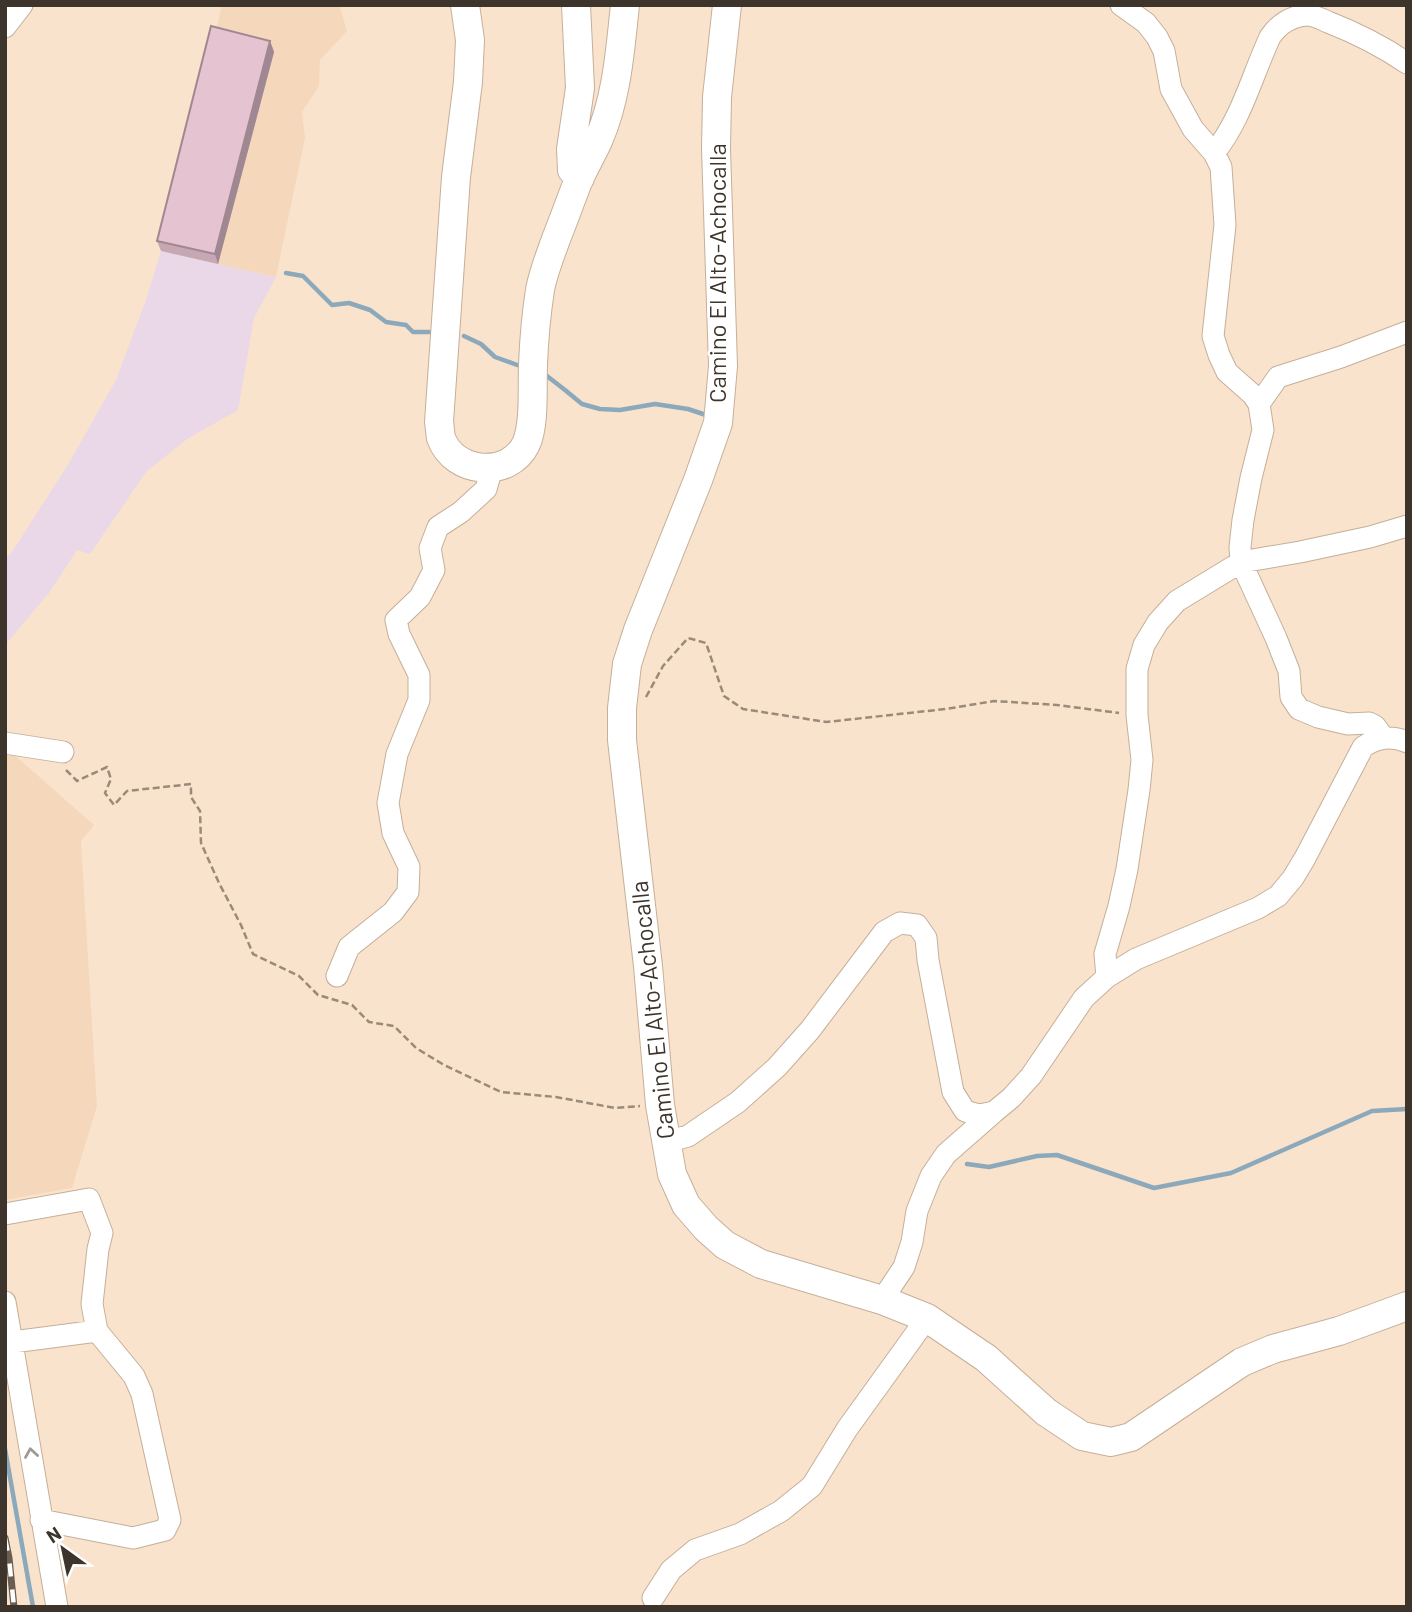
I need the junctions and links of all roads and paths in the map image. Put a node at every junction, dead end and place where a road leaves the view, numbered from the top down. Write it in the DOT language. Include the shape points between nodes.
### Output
graph roads {
  1 [pos="22,5"];
  2 [pos="465,5"];
  3 [pos="576,5"];
  4 [pos="625,5"];
  5 [pos="727,5"];
  6 [pos="1121,5"];
  7 [pos="5,27"];
  8 [pos="1407,63"];
  9 [pos="1214,153"];
  10 [pos="580,178"];
  11 [pos="1407,332"];
  12 [pos="1259,404"];
  13 [pos="492,468"];
  14 [pos="1407,526"];
  15 [pos="1241,562"];
  16 [pos="646,697"];
  17 [pos="1137,715"];
  18 [pos="1383,737"];
  19 [pos="1407,742"];
  20 [pos="5,743"];
  21 [pos="63,752"];
  22 [pos="337,976"];
  23 [pos="1107,976"];
  24 [pos="660,1105"];
  25 [pos="994,1112"];
  26 [pos="666,1142"];
  27 [pos="5,1214"];
  28 [pos="882,1300"];
  29 [pos="5,1302"];
  30 [pos="1407,1306"];
  31 [pos="927,1318"];
  32 [pos="97,1331"];
  33 [pos="13,1342"];
  34 [pos="41,1520"];
  35 [pos="653,1598"];
  36 [pos="57,1607"];
  1 -- 7 [label="street"];
  2 -- 13 [label="main road" via="470,40 439,422 441,437 454,456 475,467"];
  3 -- 10 [label="main road" via="580,88 571,149 572,170"];
  4 -- 10 [label="main road" via="614,94"];
  5 -- 24 [label="main road, Camino El Alto-Achocalla" via="716,149 723,366 718,423 638,630 627,664 622,708"];
  6 -- 9 [label="street" via="1157,37 1171,89 1193,129"];
  8 -- 9 [label="street" via="1310,15 1295,17 1277,26 1270,37 1233,123"];
  9 -- 12 [label="street" via="1221,167 1225,225 1213,337 1227,372"];
  10 -- 13 [label="main road" via="540,288 531,428 518,455"];
  11 -- 12 [label="street" via="1278,377"];
  12 -- 15 [label="street" via="1263,430 1243,520"];
  13 -- 22 [label="street" via="486,489 438,527 430,548 435,570 420,597 397,620 419,675 419,700 397,754 388,803 393,833 409,867 408,892 393,912 349,947"];
  14 -- 15 [label="street"];
  15 -- 17 [label="street" via="1177,601 1158,622 1137,669"];
  15 -- 18 [label="street" via="1276,638 1299,709 1348,724 1369,723"];
  16 -- 17 [label="path" via="663,666 688,638 706,643 724,696 743,709 826,722 994,701"];
  17 -- 23 [label="street" via="1142,760 1139,790 1127,869 1105,954"];
  18 -- 19 [label="street"];
  18 -- 23 [label="street" via="1363,747 1305,858 1278,896"];
  20 -- 21 [label="street"];
  21 -- 24 [label="path" via="61,766 77,781 107,767 111,779 105,793 114,805 127,792 191,783 191,797 200,811 201,843 253,954 299,976 318,995 352,1005 369,1022 394,1026 425,1054 501,1092 615,1108"];
  23 -- 25 [label="street" via="1084,998 1031,1076"];
  24 -- 26 [label="main road, Camino El Alto-Achocalla"];
  25 -- 26 [label="street" via="979,1115 965,1111 953,1092 926,938 917,925 900,923 884,932 777,1066 728,1109 688,1136"];
  25 -- 28 [label="street" via="946,1154 930,1176 904,1267"];
  26 -- 28 [label="main road, Camino El Alto-Achocalla" via="672,1174 687,1205 725,1245 761,1264"];
  27 -- 32 [label="street" via="89,1199 102,1233 92,1304"];
  28 -- 31 [label="main road, Camino El Alto-Achocalla"];
  29 -- 33 [label="street"];
  30 -- 31 [label="main road, Camino El Alto-Achocalla" via="1242,1362 1131,1437 1111,1442 1082,1436 1046,1412 986,1358"];
  31 -- 35 [label="street" via="812,1486 781,1511 740,1534 695,1550 671,1570"];
  32 -- 33 [label="street"];
  32 -- 34 [label="street" via="134,1376 142,1394 170,1520 165,1530 133,1538"];
  34 -- 33 [label="street, one-way"];
  34 -- 36 [label="street"];
}
